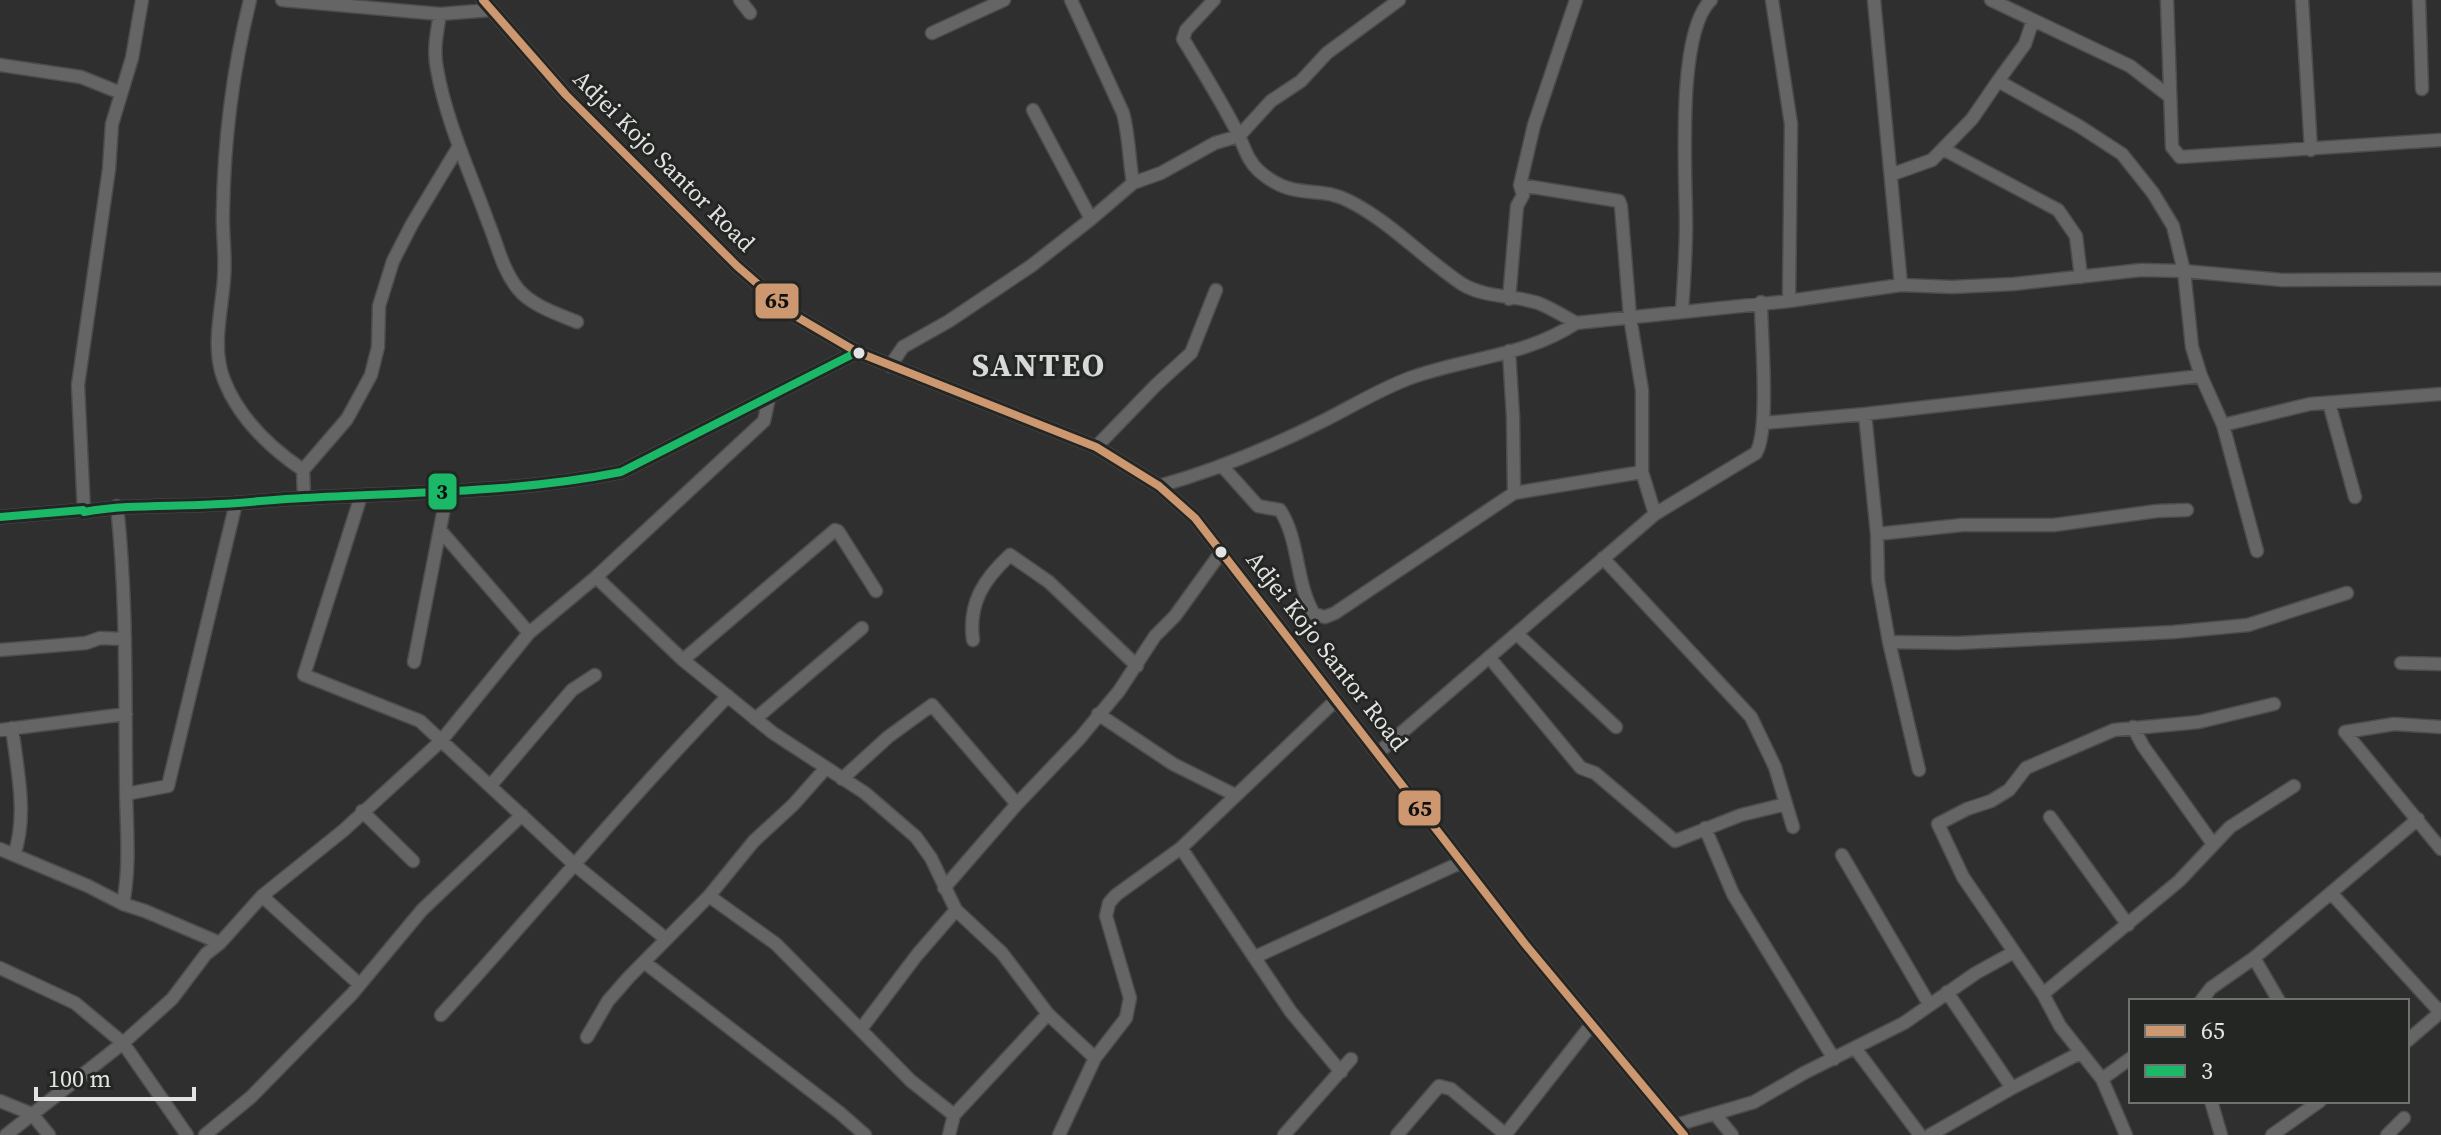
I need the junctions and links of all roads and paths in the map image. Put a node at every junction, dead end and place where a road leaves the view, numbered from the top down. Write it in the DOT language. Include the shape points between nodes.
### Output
graph roads {
  1 [pos="142,0"];
  2 [pos="250,0"];
  3 [pos="282,0"];
  4 [pos="740,0"];
  5 [pos="1004,0"];
  6 [pos="1071,0"];
  7 [pos="1214,0"];
  8 [pos="1399,0"];
  9 [pos="1576,0"];
  10 [pos="1711,0"];
  11 [pos="1772,0"];
  12 [pos="1874,0"];
  13 [pos="1991,0"];
  14 [pos="2167,0"];
  15 [pos="2302,0"];
  16 [pos="2419,0"];
  17 [pos="487,5"];
  18 [pos="750,13"];
  19 [pos="440,14"];
  20 [pos="2033,20"];
  21 [pos="932,33"];
  22 [pos="0,65"];
  23 [pos="1998,81"];
  24 [pos="2422,89"];
  25 [pos="121,93"];
  26 [pos="2169,96"];
  27 [pos="1033,110"];
  28 [pos="1239,136"];
  29 [pos="2441,140"];
  30 [pos="459,146"];
  31 [pos="1943,149"];
  32 [pos="2311,150"];
  33 [pos="1893,174"];
  34 [pos="1133,183"];
  35 [pos="1520,185"];
  36 [pos="1091,219"];
  37 [pos="2184,271"];
  38 [pos="2081,277"];
  39 [pos="2441,279"];
  40 [pos="1901,285"];
  41 [pos="1216,290"];
  42 [pos="1509,299"];
  43 [pos="1789,301"];
  44 [pos="1761,302"];
  45 [pos="1682,310"];
  46 [pos="1630,317"];
  47 [pos="577,322"];
  48 [pos="1576,323"];
  49 [pos="1509,351"];
  50 [pos="857,352"];
  51 [pos="890,366"];
  52 [pos="2201,376"];
  53 [pos="2441,394"];
  54 [pos="769,398"];
  55 [pos="2329,403"];
  56 [pos="1865,414"];
  57 [pos="1763,423"];
  58 [pos="2223,425"];
  59 [pos="1096,447"];
  60 [pos="1223,467"];
  61 [pos="303,470"];
  62 [pos="1642,472"];
  63 [pos="1159,486"];
  64 [pos="447,493"];
  65 [pos="1514,493"];
  66 [pos="361,496"];
  67 [pos="2355,497"];
  68 [pos="304,498"];
  69 [pos="236,503"];
  70 [pos="117,506"];
  71 [pos="2187,510"];
  72 [pos="84,512"];
  73 [pos="1655,514"];
  74 [pos="0,517"];
  75 [pos="440,530"];
  76 [pos="1877,534"];
  77 [pos="1222,551"];
  78 [pos="2257,551"];
  79 [pos="1603,558"];
  80 [pos="596,577"];
  81 [pos="876,591"];
  82 [pos="2347,593"];
  83 [pos="862,628"];
  84 [pos="529,633"];
  85 [pos="1517,634"];
  86 [pos="125,639"];
  87 [pos="973,640"];
  88 [pos="1889,642"];
  89 [pos="0,650"];
  90 [pos="1489,657"];
  91 [pos="683,660"];
  92 [pos="414,662"];
  93 [pos="2401,663"];
  94 [pos="2441,664"];
  95 [pos="1137,666"];
  96 [pos="595,675"];
  97 [pos="728,696"];
  98 [pos="1336,700"];
  99 [pos="2274,704"];
  100 [pos="126,714"];
  101 [pos="1098,714"];
  102 [pos="755,719"];
  103 [pos="1616,727"];
  104 [pos="2133,727"];
  105 [pos="2441,727"];
  106 [pos="6,729"];
  107 [pos="441,741"];
  108 [pos="1378,753"];
  109 [pos="825,769"];
  110 [pos="1919,770"];
  111 [pos="842,779"];
  112 [pos="491,785"];
  113 [pos="2294,786"];
  114 [pos="126,794"];
  115 [pos="1235,795"];
  116 [pos="1017,804"];
  117 [pos="1786,804"];
  118 [pos="362,811"];
  119 [pos="522,815"];
  120 [pos="2050,817"];
  121 [pos="2418,819"];
  122 [pos="1793,827"];
  123 [pos="1705,828"];
  124 [pos="2213,844"];
  125 [pos="1181,848"];
  126 [pos="0,849"];
  127 [pos="2441,849"];
  128 [pos="14,855"];
  129 [pos="1842,855"];
  130 [pos="413,861"];
  131 [pos="1462,862"];
  132 [pos="575,865"];
  133 [pos="944,888"];
  134 [pos="2332,894"];
  135 [pos="262,896"];
  136 [pos="709,896"];
  137 [pos="123,904"];
  138 [pos="956,910"];
  139 [pos="2128,925"];
  140 [pos="666,939"];
  141 [pos="220,943"];
  142 [pos="2014,952"];
  143 [pos="1255,957"];
  144 [pos="2254,958"];
  145 [pos="644,962"];
  146 [pos="0,968"];
  147 [pos="359,984"];
  148 [pos="1947,992"];
  149 [pos="2043,994"];
  150 [pos="2203,999"];
  151 [pos="2278,999"];
  152 [pos="1929,1004"];
  153 [pos="2440,1010"];
  154 [pos="1048,1014"];
  155 [pos="441,1015"];
  156 [pos="1592,1024"];
  157 [pos="861,1029"];
  158 [pos="587,1037"];
  159 [pos="2409,1039"];
  160 [pos="123,1043"];
  161 [pos="1855,1048"];
  162 [pos="2080,1053"];
  163 [pos="1095,1058"];
  164 [pos="1351,1059"];
  165 [pos="1834,1059"];
  166 [pos="2129,1059"];
  167 [pos="1341,1072"];
  168 [pos="2102,1079"];
  169 [pos="2012,1088"];
  170 [pos="0,1101"];
  171 [pos="2212,1103"];
  172 [pos="2317,1103"];
  173 [pos="32,1114"];
  174 [pos="1715,1114"];
  175 [pos="954,1115"];
  176 [pos="2404,1118"];
  177 [pos="1680,1130"];
  178 [pos="6,1135"];
  179 [pos="49,1135"];
  180 [pos="187,1135"];
  181 [pos="205,1135"];
  182 [pos="865,1135"];
  183 [pos="949,1135"];
  184 [pos="1059,1135"];
  185 [pos="1284,1135"];
  186 [pos="1397,1135"];
  187 [pos="1505,1135"];
  188 [pos="1732,1135"];
  189 [pos="1920,1135"];
  190 [pos="1930,1135"];
  191 [pos="2126,1135"];
  192 [pos="2221,1135"];
  193 [pos="2272,1135"];
  194 [pos="2387,1135"];
  1 -- 25 [label="street"];
  2 -- 61 [label="street" via="229,114 218,358 247,423"];
  3 -- 19 [label="street"];
  4 -- 18 [label="street"];
  5 -- 21 [label="street"];
  6 -- 34 [label="street" via="1123,113"];
  7 -- 28 [label="street" via="1183,39"];
  8 -- 28 [label="street" via="1327,53"];
  9 -- 35 [label="street"];
  10 -- 45 [label="street" via="1695,27 1684,109"];
  11 -- 43 [label="street" via="1791,124"];
  12 -- 33 [label="street"];
  13 -- 20 [label="street"];
  14 -- 26 [label="street"];
  15 -- 32 [label="street"];
  16 -- 24 [label="street"];
  17 -- 19 [label="street"];
  17 -- 50 [label="street, Adjei Kojo Santor Road" via="566,95 737,266 792,314"];
  19 -- 30 [label="street" via="437,69"];
  20 -- 23 [label="street" via="2025,44"];
  20 -- 26 [label="street" via="2130,66"];
  22 -- 25 [label="street" via="81,77"];
  23 -- 31 [label="street"];
  23 -- 37 [label="street" via="2122,154 2173,226"];
  25 -- 72 [label="street" via="112,124 78,385"];
  26 -- 32 [label="street" via="2172,147 2180,157"];
  27 -- 36 [label="street"];
  28 -- 34 [label="street"];
  28 -- 42 [label="street" via="1258,170 1278,185 1347,199 1464,285"];
  29 -- 32 [label="street"];
  30 -- 47 [label="street" via="499,257 520,291"];
  30 -- 61 [label="street" via="393,261 379,306 371,375 347,419"];
  31 -- 33 [label="street" via="1932,160"];
  31 -- 38 [label="street" via="2058,210 2076,236"];
  33 -- 40 [label="street"];
  34 -- 36 [label="street"];
  35 -- 42 [label="street"];
  35 -- 46 [label="street" via="1619,201"];
  36 -- 51 [label="street" via="1019,274 903,347"];
  37 -- 38 [label="street"];
  37 -- 39 [label="street" via="2282,280"];
  37 -- 52 [label="street" via="2190,335"];
  38 -- 40 [label="street" via="1952,287"];
  40 -- 43 [label="street"];
  41 -- 59 [label="street" via="1191,353"];
  42 -- 48 [label="street" via="1536,302"];
  43 -- 44 [label="street"];
  44 -- 45 [label="street"];
  44 -- 57 [label="street"];
  45 -- 46 [label="street"];
  46 -- 48 [label="street"];
  46 -- 62 [label="street" via="1642,390"];
  48 -- 49 [label="street"];
  49 -- 60 [label="street" via="1406,379"];
  49 -- 65 [label="street"];
  50 -- 51 [label="street, Adjei Kojo Santor Road"];
  50 -- 54 [label="street"];
  51 -- 59 [label="street, Adjei Kojo Santor Road"];
  52 -- 56 [label="street"];
  52 -- 58 [label="street"];
  53 -- 55 [label="street"];
  54 -- 64 [label="street" via="621,472"];
  54 -- 80 [label="street" via="764,421"];
  55 -- 58 [label="street"];
  55 -- 67 [label="street"];
  56 -- 57 [label="street"];
  56 -- 76 [label="street"];
  57 -- 73 [label="street" via="1756,453"];
  58 -- 78 [label="street"];
  59 -- 63 [label="street, Adjei Kojo Santor Road"];
  60 -- 63 [label="street"];
  60 -- 65 [label="street" via="1258,506 1280,510 1289,524 1306,602 1314,614 1325,617"];
  61 -- 68 [label="street"];
  62 -- 65 [label="street"];
  62 -- 73 [label="street"];
  63 -- 77 [label="street, Adjei Kojo Santor Road"];
  64 -- 66 [label="street"];
  64 -- 75 [label="street"];
  66 -- 68 [label="street"];
  66 -- 107 [label="street" via="304,675 420,721"];
  68 -- 69 [label="street"];
  69 -- 70 [label="street"];
  69 -- 114 [label="street" via="168,786"];
  70 -- 72 [label="street"];
  70 -- 86 [label="street"];
  71 -- 76 [label="street" via="2054,525 1962,525"];
  72 -- 74 [label="street"];
  73 -- 79 [label="street"];
  75 -- 84 [label="street"];
  75 -- 92 [label="street"];
  76 -- 88 [label="street" via="1878,580"];
  77 -- 95 [label="street"];
  77 -- 98 [label="street, Adjei Kojo Santor Road"];
  79 -- 85 [label="street"];
  79 -- 117 [label="street" via="1751,717"];
  80 -- 84 [label="street"];
  80 -- 91 [label="street"];
  81 -- 91 [label="street" via="835,530"];
  82 -- 88 [label="street" via="2248,625 1958,643"];
  83 -- 102 [label="street"];
  84 -- 107 [label="street"];
  85 -- 90 [label="street"];
  85 -- 103 [label="street"];
  86 -- 89 [label="street"];
  86 -- 100 [label="street"];
  87 -- 95 [label="street" via="973,605 983,584 1010,555 1049,582"];
  88 -- 110 [label="street"];
  90 -- 108 [label="street"];
  90 -- 123 [label="street" via="1581,768 1595,773 1675,841"];
  91 -- 97 [label="street"];
  93 -- 94 [label="street"];
  95 -- 101 [label="street"];
  96 -- 112 [label="street" via="572,690"];
  97 -- 102 [label="street"];
  97 -- 132 [label="street"];
  98 -- 108 [label="street, Adjei Kojo Santor Road"];
  98 -- 115 [label="street"];
  99 -- 104 [label="street" via="2199,722"];
  100 -- 106 [label="street"];
  100 -- 114 [label="street"];
  101 -- 115 [label="street" via="1173,764"];
  101 -- 116 [label="street"];
  102 -- 109 [label="street"];
  104 -- 124 [label="street"];
  104 -- 142 [label="street" via="2026,768 2009,790 1938,824 1963,877"];
  105 -- 121 [label="street" via="2394,724 2345,732"];
  106 -- 128 [label="street" via="19,788"];
  107 -- 112 [label="street"];
  107 -- 118 [label="street"];
  108 -- 131 [label="street, Adjei Kojo Santor Road"];
  109 -- 111 [label="street"];
  109 -- 136 [label="street"];
  111 -- 116 [label="street" via="932,705"];
  111 -- 133 [label="street" via="916,837"];
  112 -- 119 [label="street"];
  113 -- 124 [label="street"];
  114 -- 137 [label="street" via="129,859"];
  115 -- 125 [label="street"];
  116 -- 133 [label="street"];
  117 -- 122 [label="street"];
  117 -- 123 [label="street"];
  118 -- 130 [label="street"];
  118 -- 135 [label="street"];
  119 -- 132 [label="street"];
  119 -- 147 [label="street" via="422,910"];
  120 -- 139 [label="street"];
  121 -- 127 [label="street"];
  121 -- 134 [label="street"];
  123 -- 165 [label="street" via="1733,894"];
  124 -- 139 [label="street"];
  125 -- 143 [label="street"];
  125 -- 163 [label="street" via="1109,903 1106,916 1130,998 1129,1011"];
  126 -- 128 [label="street"];
  128 -- 137 [label="street"];
  129 -- 152 [label="street"];
  131 -- 143 [label="street"];
  131 -- 156 [label="street, Adjei Kojo Santor Road"];
  132 -- 140 [label="street"];
  132 -- 155 [label="street"];
  133 -- 138 [label="street"];
  134 -- 144 [label="street"];
  134 -- 153 [label="street"];
  135 -- 141 [label="street"];
  135 -- 147 [label="street"];
  136 -- 140 [label="street"];
  136 -- 157 [label="street" via="776,944"];
  137 -- 141 [label="street"];
  138 -- 154 [label="street" via="1002,953"];
  138 -- 157 [label="street"];
  139 -- 149 [label="street"];
  140 -- 145 [label="street"];
  141 -- 160 [label="street" via="172,999"];
  142 -- 148 [label="street"];
  142 -- 149 [label="street"];
  143 -- 167 [label="street" via="1291,1012"];
  144 -- 150 [label="street"];
  144 -- 151 [label="street"];
  145 -- 158 [label="street" via="608,1001"];
  145 -- 182 [label="street"];
  146 -- 160 [label="street" via="75,1003"];
  147 -- 181 [label="street" via="251,1097"];
  148 -- 152 [label="street"];
  148 -- 169 [label="street"];
  149 -- 162 [label="street"];
  152 -- 161 [label="street"];
  153 -- 159 [label="street"];
  154 -- 163 [label="street"];
  154 -- 175 [label="street"];
  156 -- 177 [label="street, Adjei Kojo Santor Road"];
  156 -- 187 [label="street"];
  157 -- 175 [label="street" via="911,1081"];
  160 -- 173 [label="street"];
  160 -- 180 [label="street"];
  161 -- 165 [label="street"];
  161 -- 189 [label="street"];
  162 -- 168 [label="street"];
  162 -- 169 [label="street"];
  163 -- 184 [label="street"];
  164 -- 167 [label="street"];
  165 -- 174 [label="street" via="1754,1102"];
  166 -- 168 [label="street"];
  167 -- 185 [label="street"];
  168 -- 191 [label="street"];
  169 -- 190 [label="street"];
  170 -- 173 [label="street"];
  171 -- 192 [label="street"];
  172 -- 193 [label="street"];
  173 -- 178 [label="street"];
  173 -- 179 [label="street"];
  174 -- 177 [label="street"];
  174 -- 188 [label="street"];
  175 -- 183 [label="street"];
  176 -- 194 [label="street"];
  186 -- 187 [label="street" via="1439,1086 1451,1089"];
}
